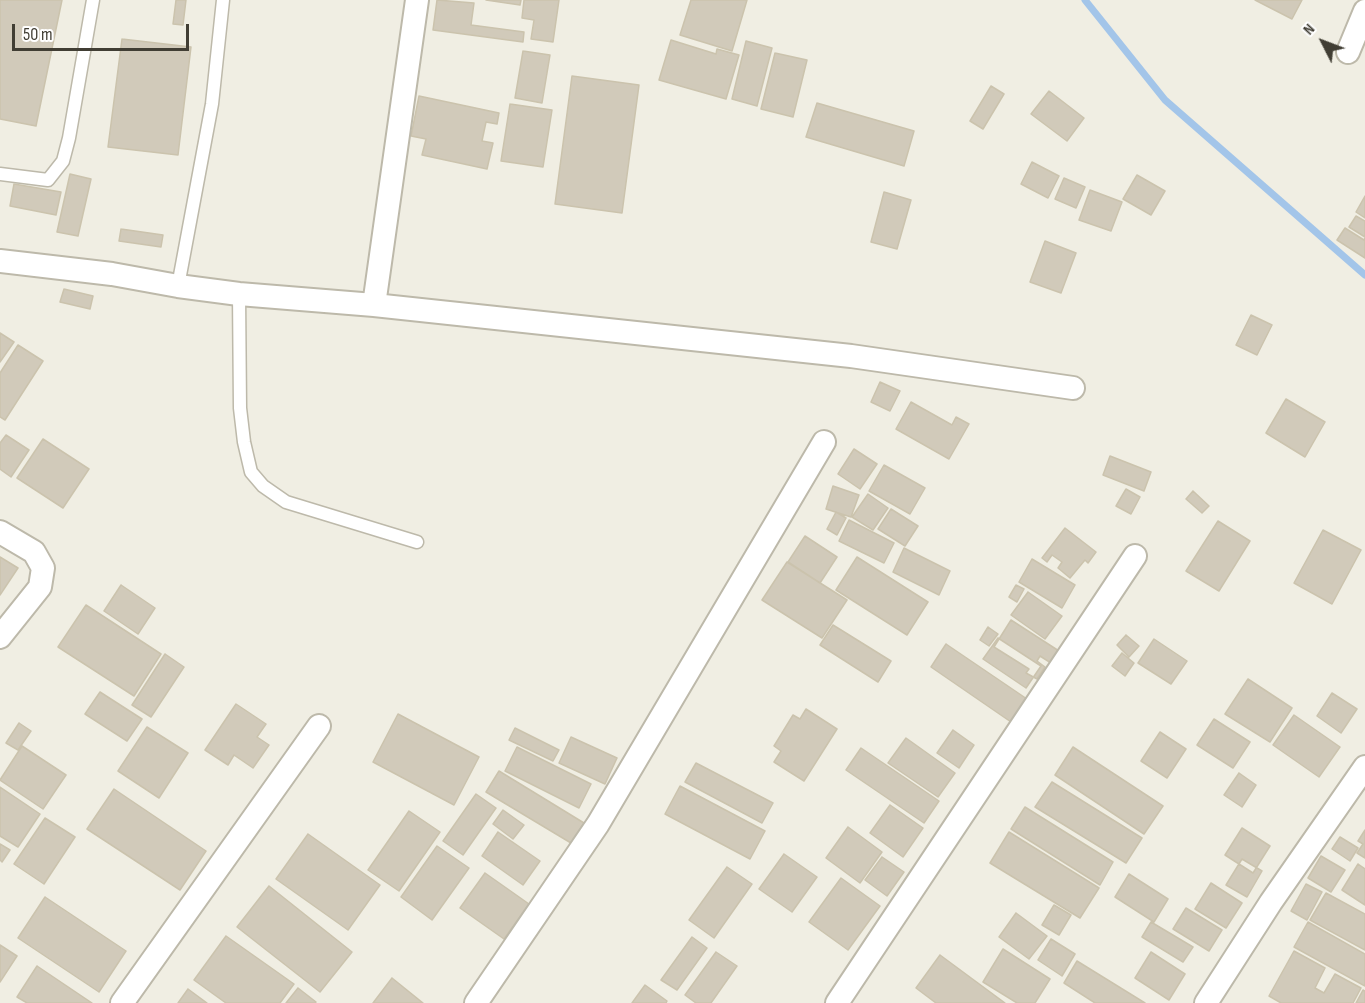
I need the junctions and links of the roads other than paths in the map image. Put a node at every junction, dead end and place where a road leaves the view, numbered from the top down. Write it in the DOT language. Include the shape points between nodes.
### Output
graph roads {
  1 [pos="93,0"];
  2 [pos="224,0"];
  3 [pos="417,0"];
  4 [pos="1365,11"];
  5 [pos="1348,52"];
  6 [pos="0,174"];
  7 [pos="0,261"];
  8 [pos="178,286"];
  9 [pos="239,294"];
  10 [pos="374,304"];
  11 [pos="1073,388"];
  12 [pos="824,442"];
  13 [pos="0,532"];
  14 [pos="417,542"];
  15 [pos="1135,556"];
  16 [pos="0,637"];
  17 [pos="319,726"];
  18 [pos="1365,767"];
  19 [pos="122,1003"];
  20 [pos="476,1003"];
  21 [pos="837,1003"];
  22 [pos="1206,1003"];
  1 -- 6 [label="lane" via="63,161 48,180"];
  2 -- 8 [label="lane" via="212,104"];
  3 -- 10 [label="street"];
  4 -- 5 [label="street"];
  7 -- 8 [label="street"];
  8 -- 9 [label="street"];
  9 -- 10 [label="street"];
  9 -- 14 [label="lane" via="240,408 251,472 286,502"];
  10 -- 11 [label="street" via="851,356"];
  12 -- 20 [label="street" via="598,824"];
  13 -- 16 [label="street" via="34,552 43,568 40,587"];
  15 -- 21 [label="street"];
  17 -- 19 [label="street"];
  18 -- 22 [label="street"];
}
